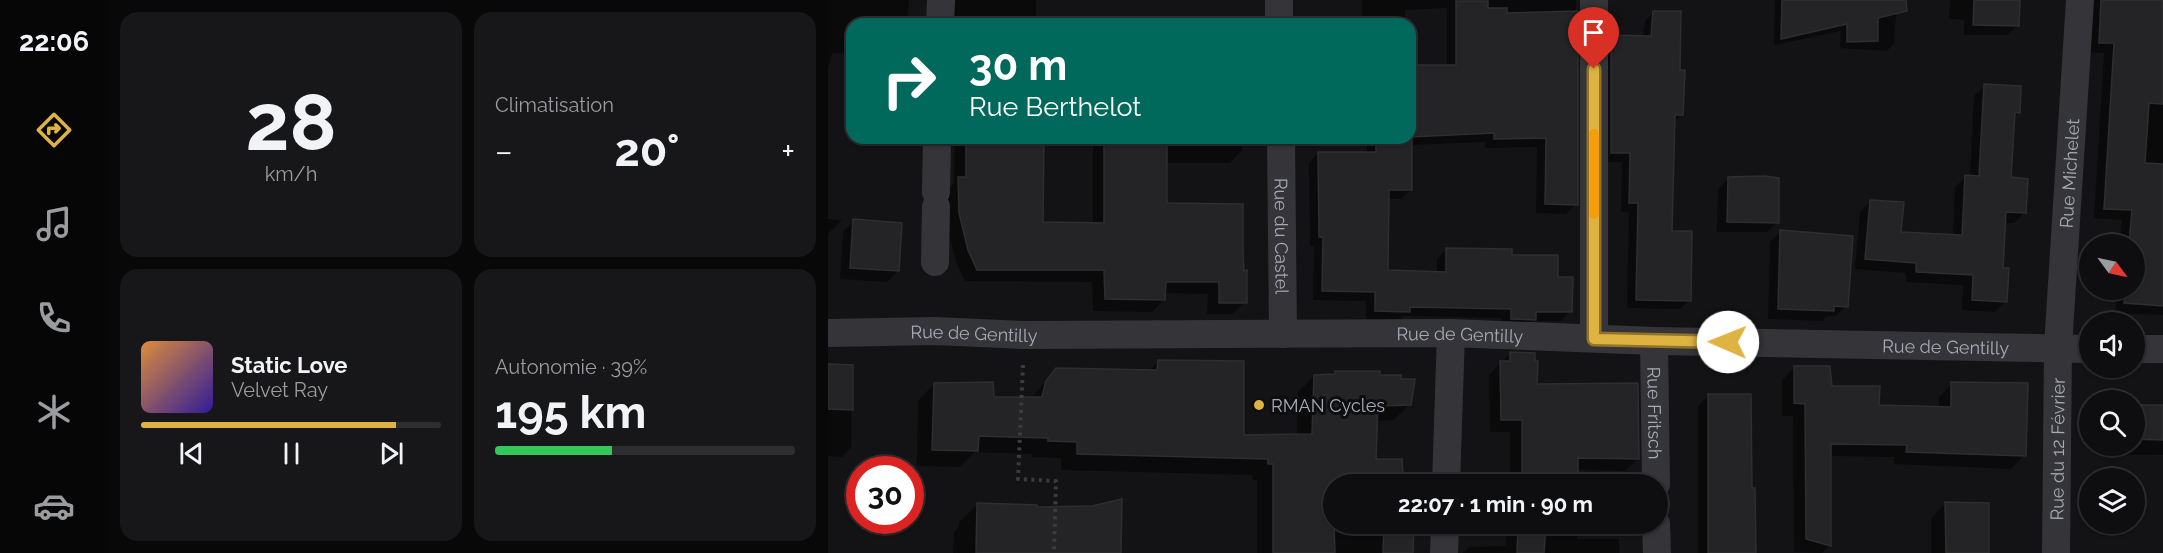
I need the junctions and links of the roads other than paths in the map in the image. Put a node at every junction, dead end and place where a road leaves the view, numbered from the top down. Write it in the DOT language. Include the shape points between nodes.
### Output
graph roads {
  1 [pos="941,0"];
  2 [pos="1279,0"];
  3 [pos="1594,0"];
  4 [pos="2080,0"];
  5 [pos="940,18"];
  6 [pos="1279,18"];
  7 [pos="937,144"];
  8 [pos="1281,144"];
  9 [pos="935,262"];
  10 [pos="828,333"];
  11 [pos="1451,333"];
  12 [pos="1283,334"];
  13 [pos="1594,339"];
  14 [pos="1654,341"];
  15 [pos="2058,347"];
  16 [pos="2079,348"];
  17 [pos="2145,349"];
  18 [pos="2163,349"];
  19 [pos="1446,474"];
  20 [pos="1656,474"];
  21 [pos="1445,534"];
  22 [pos="1656,534"];
  23 [pos="1444,553"];
  24 [pos="1657,553"];
  25 [pos="2056,553"];
  1 -- 5 [label="street"];
  2 -- 6 [label="street"];
  3 -- 13 [label="street"];
  4 -- 15 [label="street, Rue Michelet"];
  7 -- 9 [label="street"];
  8 -- 12 [label="street, Rue du Castel"];
  10 -- 12 [label="street, Rue de Gentilly"];
  11 -- 12 [label="street, Rue de Gentilly"];
  11 -- 13 [label="street, Rue de Gentilly"];
  11 -- 19 [label="street"];
  13 -- 14 [label="street, Rue de Gentilly"];
  14 -- 15 [label="street, Rue de Gentilly"];
  14 -- 20 [label="street, Rue Fritsch"];
  15 -- 16 [label="street, Rue de Gentilly"];
  15 -- 25 [label="street, Rue du 12 Février"];
  17 -- 18 [label="street"];
  21 -- 23 [label="street"];
  22 -- 24 [label="street"];
}
